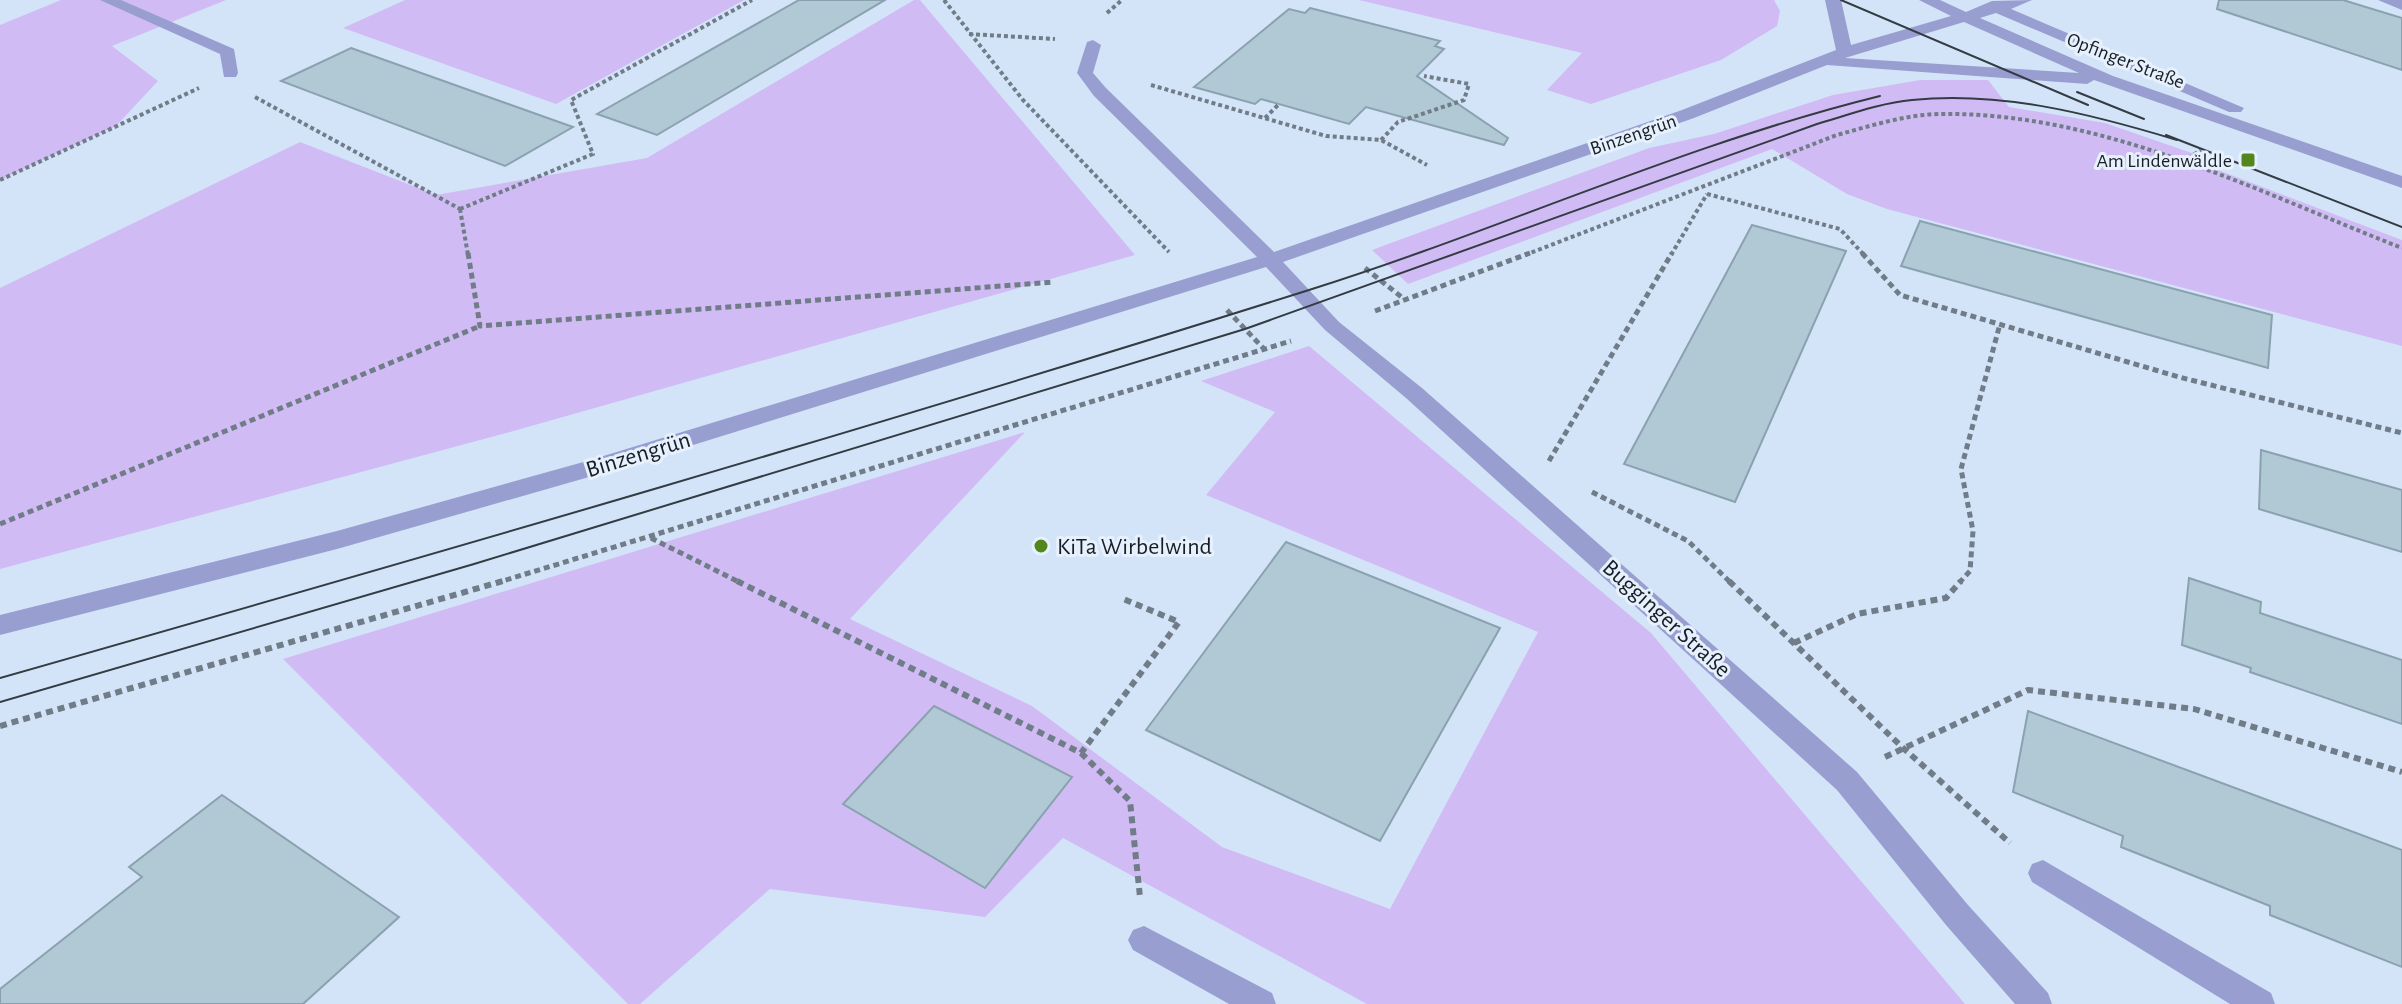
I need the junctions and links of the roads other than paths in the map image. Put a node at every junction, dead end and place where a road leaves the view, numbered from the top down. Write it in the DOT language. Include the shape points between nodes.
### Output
graph roads {
  1 [pos="108,0"];
  2 [pos="1833,0"];
  3 [pos="1927,0"];
  4 [pos="1977,0"];
  5 [pos="2024,0"];
  6 [pos="2386,0"];
  7 [pos="2402,5"];
  8 [pos="1995,7"];
  9 [pos="1966,16"];
  10 [pos="1093,45"];
  11 [pos="1845,52"];
  12 [pos="1822,62"];
  13 [pos="230,73"];
  14 [pos="2107,80"];
  15 [pos="2315,149"];
  16 [pos="2402,182"];
  17 [pos="1269,259"];
  18 [pos="0,625"];
  19 [pos="2043,873"];
  20 [pos="1144,940"];
  21 [pos="1260,1004"];
  22 [pos="2036,1004"];
  23 [pos="2259,1004"];
  1 -- 13 [label="street" via="228,52"];
  2 -- 11 [label="street"];
  3 -- 9 [label="street, Opfinger Straße"];
  4 -- 8 [label="street, Opfinger Straße"];
  5 -- 8 [label="street, Binzengrün"];
  6 -- 7 [label="street"];
  8 -- 9 [label="street, Binzengrün"];
  8 -- 15 [label="street, Opfinger Straße" via="2243,111"];
  9 -- 11 [label="street, Binzengrün"];
  9 -- 14 [label="street, Opfinger Straße"];
  10 -- 17 [label="street" via="1085,73"];
  11 -- 12 [label="street, Binzengrün"];
  12 -- 14 [label="street"];
  12 -- 17 [label="street, Binzengrün" via="1673,120"];
  14 -- 15 [label="street, Opfinger Straße"];
  15 -- 16 [label="street, Opfinger Straße"];
  17 -- 18 [label="street, Binzengrün" via="595,467 337,540"];
  17 -- 22 [label="street, Bugginger Straße" via="1332,326 1414,393 1847,781"];
  19 -- 23 [label="street"];
  20 -- 21 [label="street"];
}
